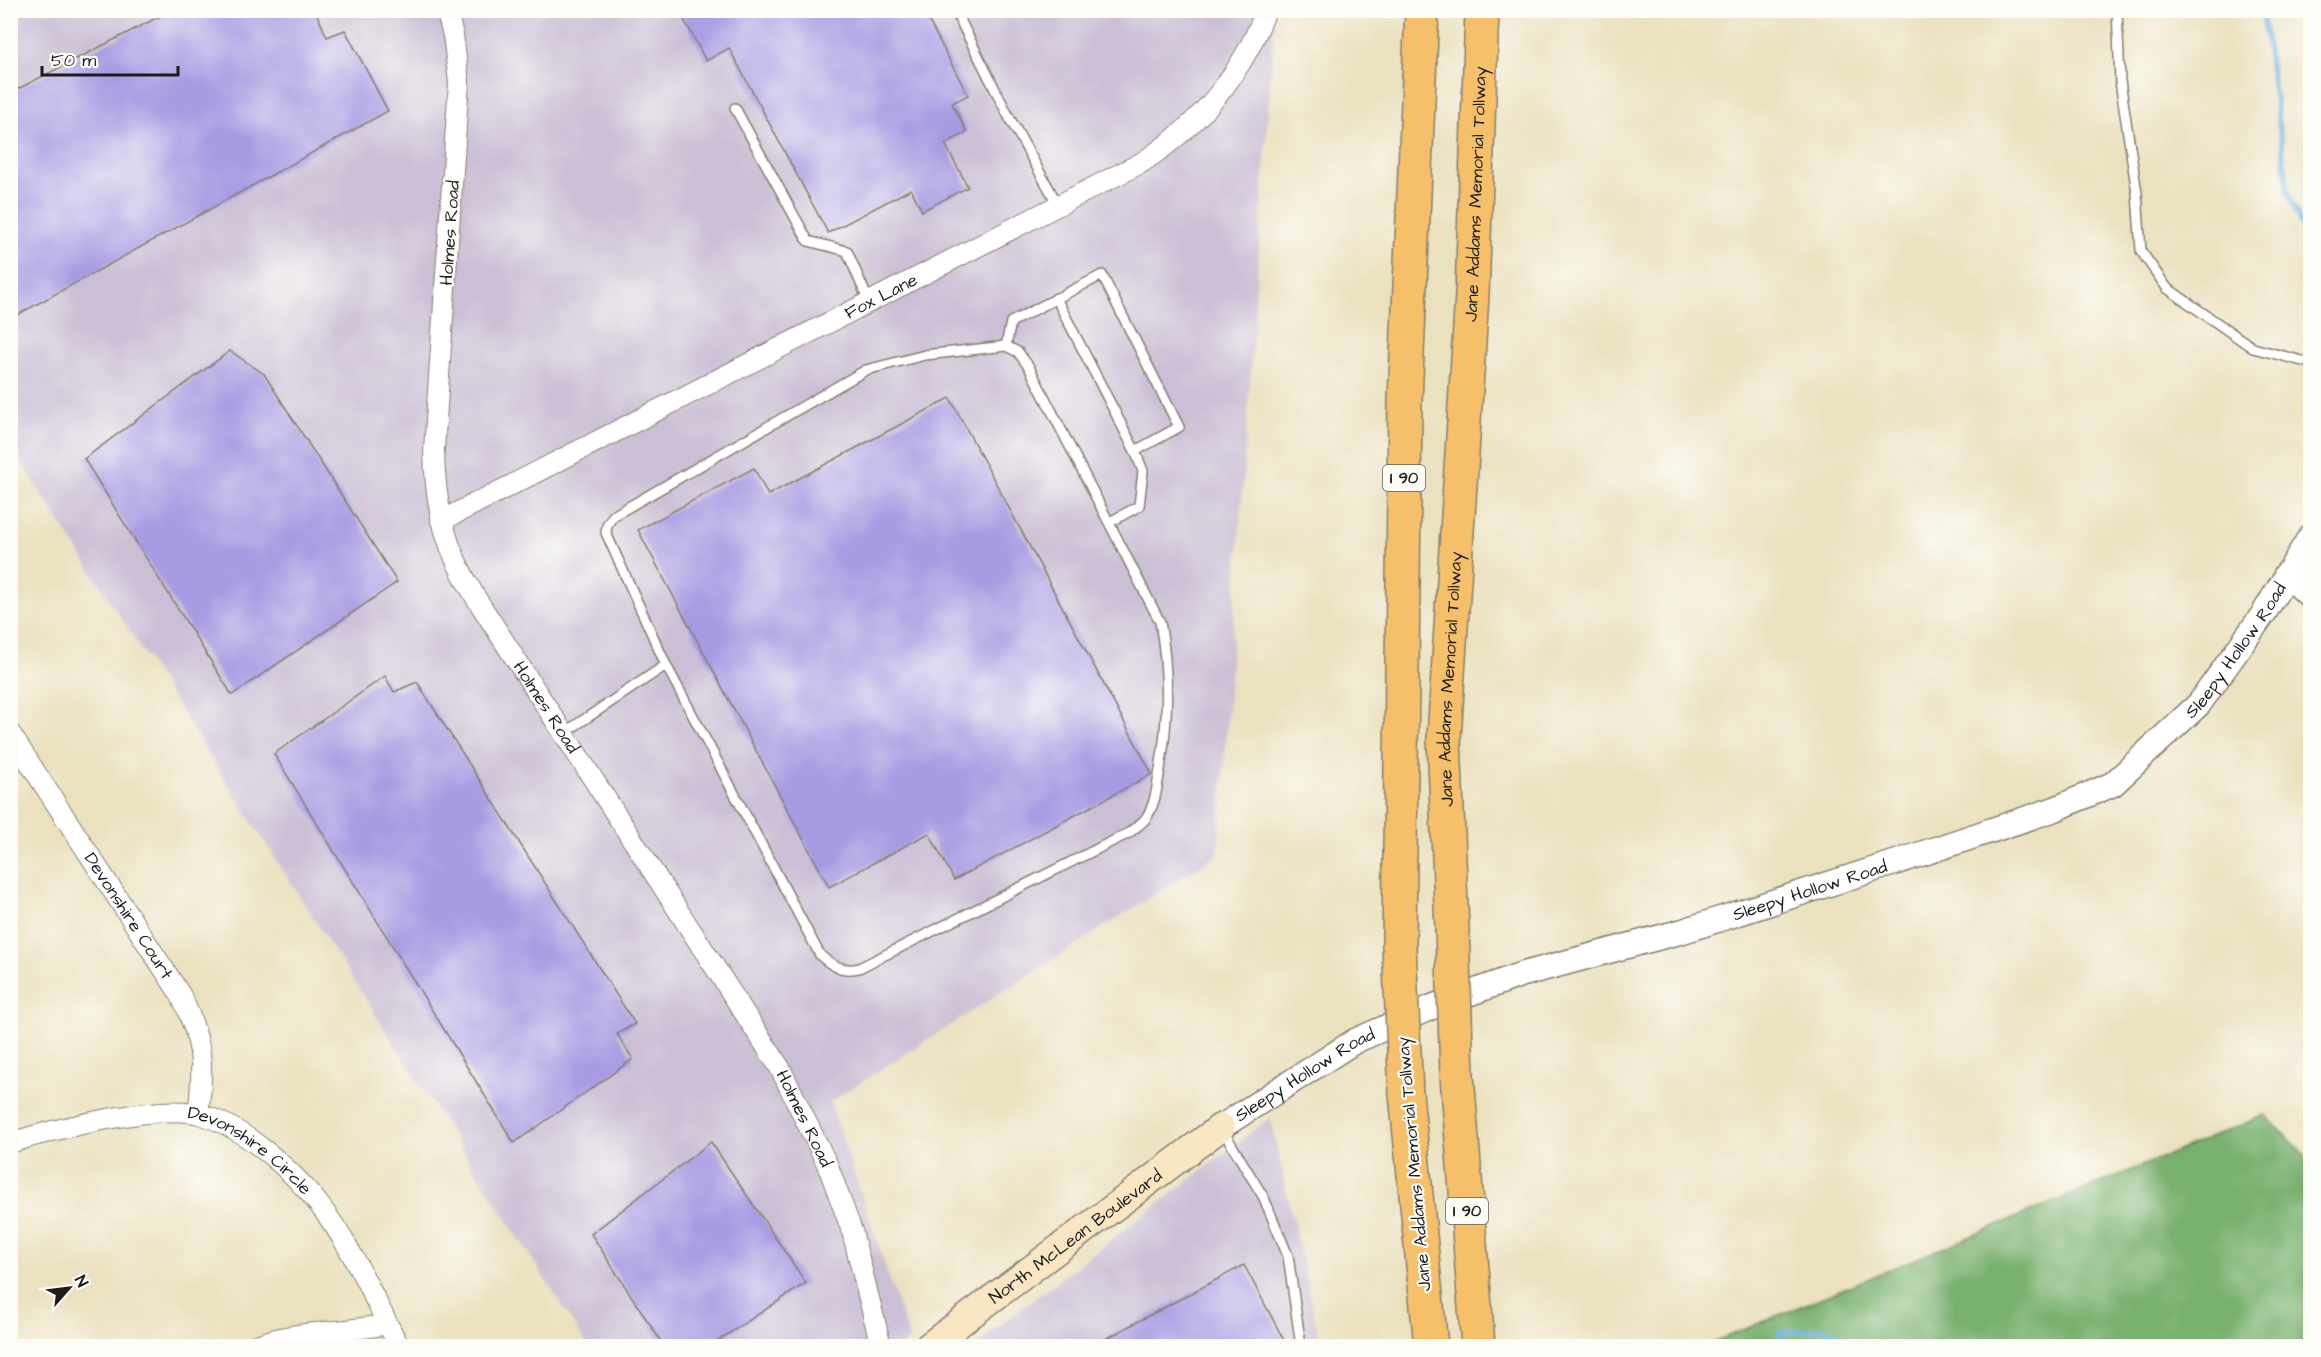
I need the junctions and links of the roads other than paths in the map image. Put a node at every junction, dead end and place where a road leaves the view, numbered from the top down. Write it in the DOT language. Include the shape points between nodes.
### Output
graph roads {
  1 [pos="446,10"];
  2 [pos="955,10"];
  3 [pos="1266,10"];
  4 [pos="1422,10"];
  5 [pos="1482,10"];
  6 [pos="2117,10"];
  7 [pos="735,108"];
  8 [pos="1058,205"];
  9 [pos="1056,298"];
  10 [pos="869,302"];
  11 [pos="1006,346"];
  12 [pos="2310,363"];
  13 [pos="1136,451"];
  14 [pos="441,521"];
  15 [pos="1110,522"];
  16 [pos="2310,537"];
  17 [pos="2286,574"];
  18 [pos="2310,596"];
  19 [pos="666,665"];
  20 [pos="10,733"];
  21 [pos="564,733"];
  22 [pos="198,1113"];
  23 [pos="1221,1127"];
  24 [pos="10,1143"];
  25 [pos="387,1324"];
  26 [pos="254,1347"];
  27 [pos="399,1347"];
  28 [pos="881,1347"];
  29 [pos="929,1347"];
  30 [pos="1301,1347"];
  31 [pos="1431,1347"];
  32 [pos="1478,1347"];
  1 -- 14 [label="street, Holmes Road" via="456,52 459,99 434,450"];
  2 -- 8 [label="lane"];
  3 -- 8 [label="street, Fox Lane" via="1228,84 1202,114 1141,163"];
  4 -- 31 [label="highway, Jane Addams Memorial Tollway / I 90, bridge" via="1405,401 1399,946 1406,1094"];
  5 -- 32 [label="highway, Jane Addams Memorial Tollway / I 90, bridge" via="1472,295 1444,738 1457,1075"];
  6 -- 12 [label="lane" via="2120,81 2137,194 2141,251 2167,288 2253,348"];
  7 -- 10 [label="lane" via="808,241 847,251"];
  8 -- 10 [label="street, Fox Lane"];
  9 -- 11 [label="lane" via="1011,322"];
  9 -- 13 [label="lane"];
  9 -- 13 [label="lane" via="1102,275 1179,427"];
  10 -- 14 [label="street, Fox Lane"];
  11 -- 15 [label="lane" via="1018,352 1029,367"];
  11 -- 19 [label="lane" via="924,355 866,370 614,516 606,533"];
  13 -- 15 [label="lane" via="1143,471 1139,506"];
  14 -- 21 [label="street, Holmes Road" via="460,572"];
  15 -- 19 [label="lane" via="1160,622 1166,656 1168,698 1163,752 1155,801 1145,820 1129,832 860,968 838,968 820,955"];
  16 -- 17 [label="street, Sleepy Hollow Road"];
  17 -- 18 [label="street"];
  17 -- 23 [label="street, Sleepy Hollow Road" via="2264,613 2199,704 2113,784 2055,809 1897,862 1683,931 1520,975 1432,1007 1355,1041"];
  19 -- 21 [label="lane"];
  20 -- 22 [label="street, Devonshire Court" via="193,1021 201,1049"];
  21 -- 28 [label="street, Holmes Road" via="780,1068 828,1166 852,1231"];
  22 -- 24 [label="street, Devonshire Circle" via="127,1116"];
  22 -- 25 [label="street, Devonshire Circle" via="253,1142 308,1189 346,1241"];
  23 -- 29 [label="main road, North McLean Boulevard"];
  23 -- 30 [label="lane" via="1264,1198 1288,1256"];
  25 -- 26 [label="street" via="286,1336"];
  25 -- 27 [label="street, Devonshire Circle"];
}
